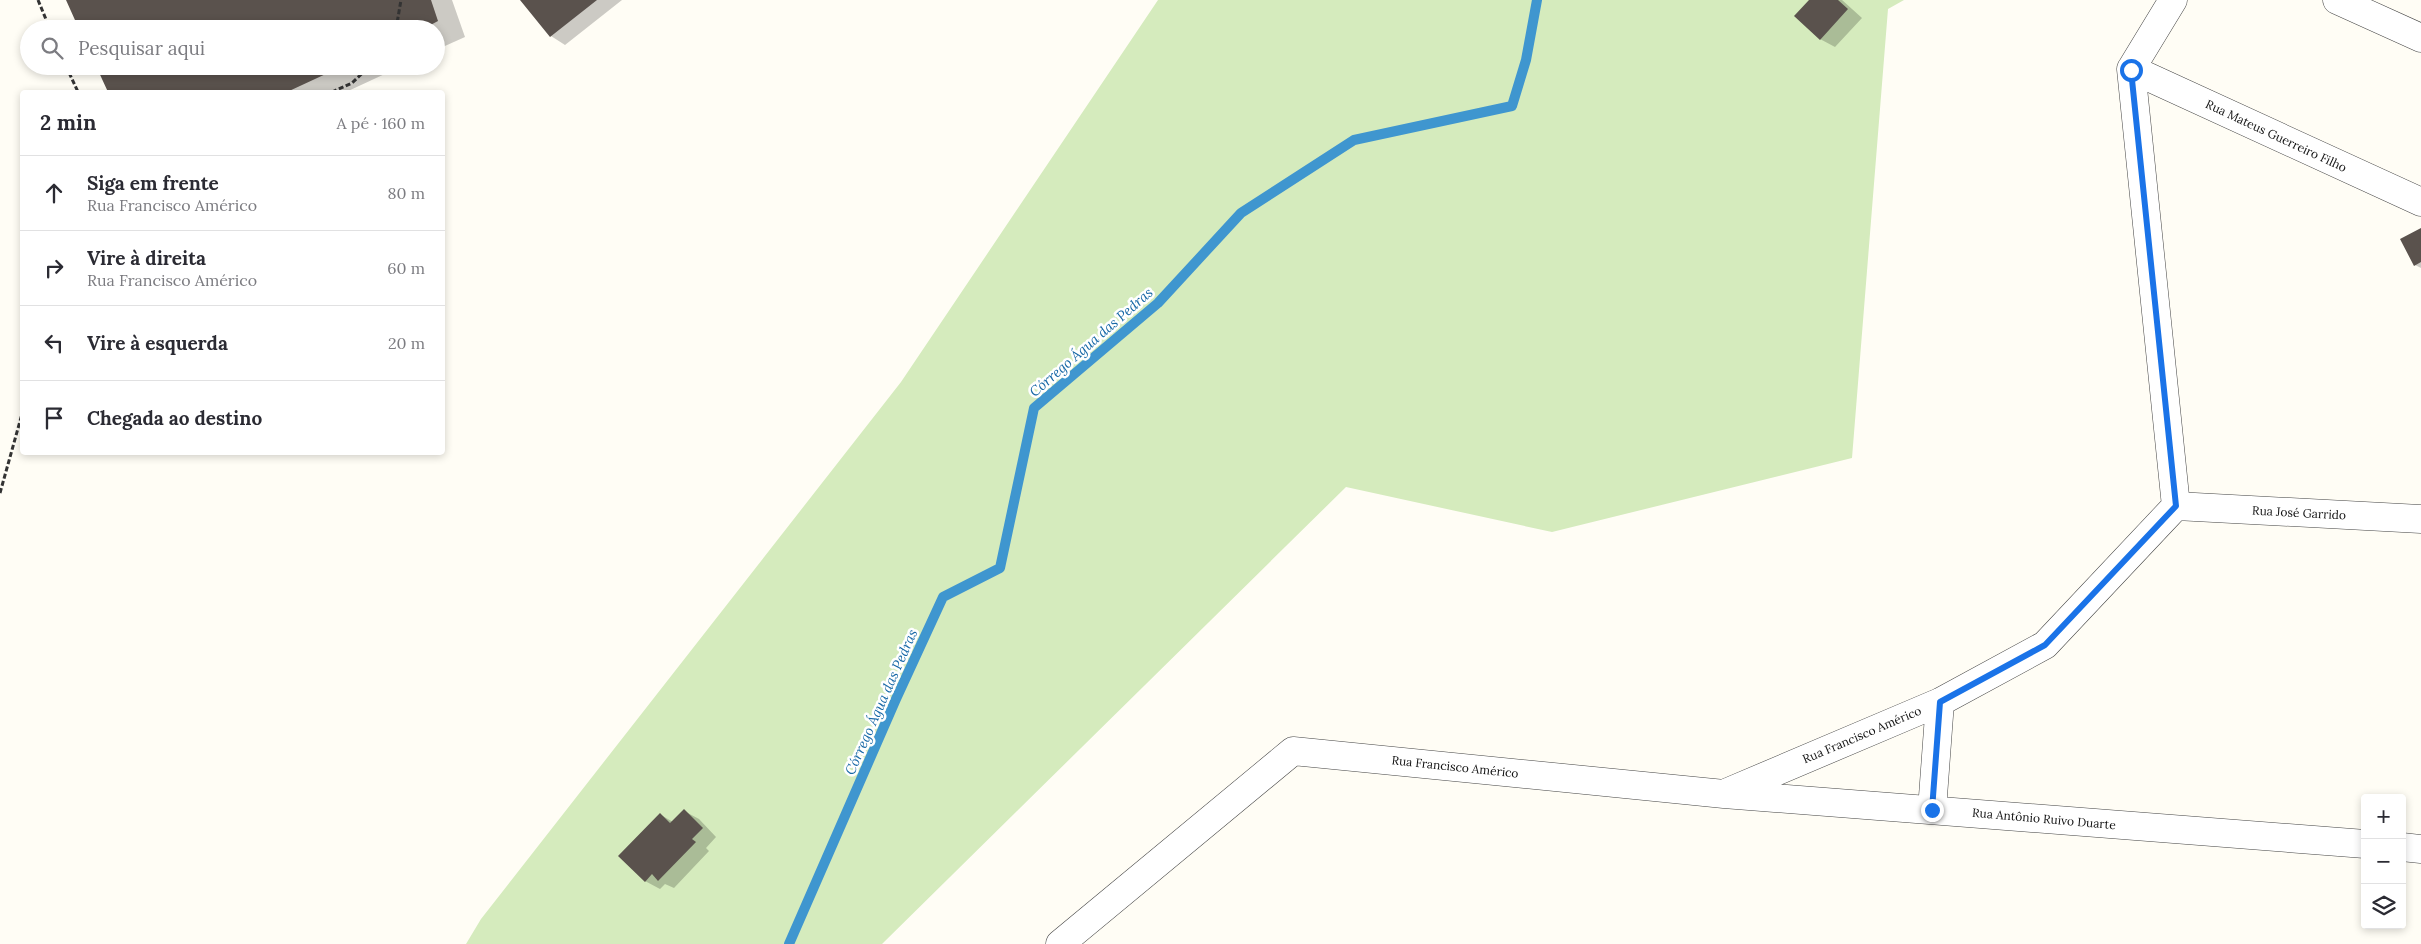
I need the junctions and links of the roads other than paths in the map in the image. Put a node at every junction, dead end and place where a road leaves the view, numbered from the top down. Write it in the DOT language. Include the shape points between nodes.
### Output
graph roads {
  1 [pos="2173,0"];
  2 [pos="2337,0"];
  3 [pos="2421,38"];
  4 [pos="2131,70"];
  5 [pos="2421,202"];
  6 [pos="2176,506"];
  7 [pos="2421,520"];
  8 [pos="1940,702"];
  9 [pos="1724,794"];
  10 [pos="1932,810"];
  11 [pos="2361,844"];
  12 [pos="2406,848"];
  13 [pos="2421,849"];
  14 [pos="1060,944"];
  1 -- 4 [label="street"];
  2 -- 3 [label="street"];
  4 -- 5 [label="street, Rua Mateus Guerreiro Filho"];
  4 -- 6 [label="street"];
  6 -- 7 [label="street, Rua José Garrido"];
  6 -- 8 [label="street, Rua Francisco Américo" via="2045,645"];
  8 -- 9 [label="street, Rua Francisco Américo"];
  8 -- 10 [label="street"];
  9 -- 10 [label="street, Rua Antônio Ruivo Duarte"];
  9 -- 14 [label="street, Rua Francisco Américo" via="1293,751"];
  10 -- 11 [label="street, Rua Antônio Ruivo Duarte"];
  12 -- 13 [label="street"];
}
